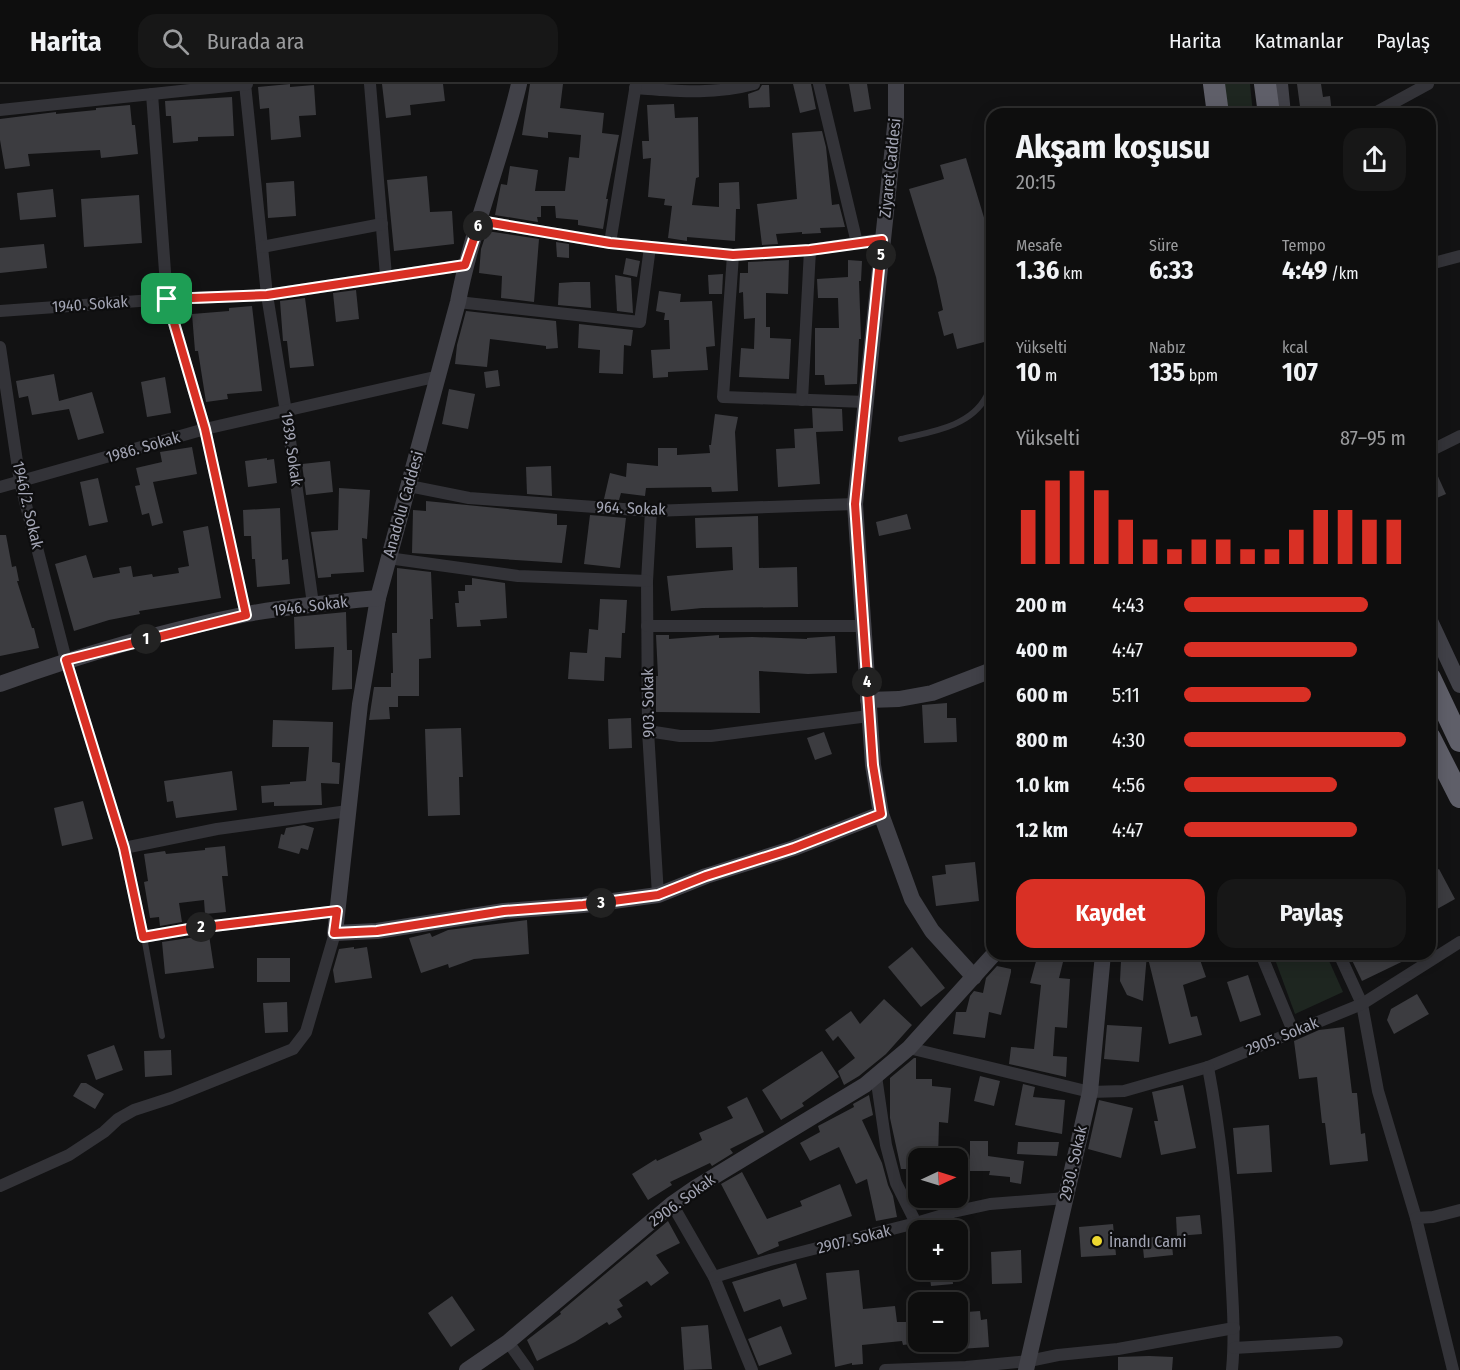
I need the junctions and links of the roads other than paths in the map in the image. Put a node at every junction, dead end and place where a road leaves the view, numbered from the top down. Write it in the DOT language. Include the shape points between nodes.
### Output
graph roads {
  1 [pos="246,84"];
  2 [pos="369,84"];
  3 [pos="519,84"];
  4 [pos="754,84"];
  5 [pos="819,84"];
  6 [pos="896,84"];
  7 [pos="1214,84"];
  8 [pos="1265,84"];
  9 [pos="1280,84"];
  10 [pos="1428,84"];
  11 [pos="636,86"];
  12 [pos="1402,90"];
  13 [pos="152,94"];
  14 [pos="1217,108"];
  15 [pos="1268,108"];
  16 [pos="1282,108"];
  17 [pos="1380,108"];
  18 [pos="0,110"];
  19 [pos="480,221"];
  20 [pos="382,224"];
  21 [pos="882,240"];
  22 [pos="610,243"];
  23 [pos="857,243"];
  24 [pos="262,247"];
  25 [pos="650,247"];
  26 [pos="810,250"];
  27 [pos="733,255"];
  28 [pos="1459,257"];
  29 [pos="1436,263"];
  30 [pos="465,265"];
  31 [pos="386,276"];
  32 [pos="267,295"];
  33 [pos="167,299"];
  34 [pos="458,302"];
  35 [pos="0,311"];
  36 [pos="0,347"];
  37 [pos="439,376"];
  38 [pos="986,394"];
  39 [pos="802,400"];
  40 [pos="866,402"];
  41 [pos="286,412"];
  42 [pos="205,429"];
  43 [pos="1460,436"];
  44 [pos="901,439"];
  45 [pos="1436,448"];
  46 [pos="20,482"];
  47 [pos="409,486"];
  48 [pos="0,488"];
  49 [pos="855,504"];
  50 [pos="651,511"];
  51 [pos="388,558"];
  52 [pos="647,581"];
  53 [pos="378,598"];
  54 [pos="313,604"];
  55 [pos="246,615"];
  56 [pos="647,626"];
  57 [pos="863,626"];
  58 [pos="1436,634"];
  59 [pos="66,660"];
  60 [pos="986,672"];
  61 [pos="0,684"];
  62 [pos="1460,685"];
  63 [pos="1436,691"];
  64 [pos="869,708"];
  65 [pos="648,731"];
  66 [pos="1460,741"];
  67 [pos="1436,750"];
  68 [pos="1460,797"];
  69 [pos="348,811"];
  70 [pos="881,814"];
  71 [pos="124,848"];
  72 [pos="658,895"];
  73 [pos="337,911"];
  74 [pos="334,933"];
  75 [pos="143,937"];
  76 [pos="1460,942"];
  77 [pos="1436,957"];
  78 [pos="989,960"];
  79 [pos="1102,960"];
  80 [pos="1263,960"];
  81 [pos="1343,960"];
  82 [pos="1432,960"];
  83 [pos="974,977"];
  84 [pos="1362,1004"];
  85 [pos="1293,1031"];
  86 [pos="162,1036"];
  87 [pos="909,1048"];
  88 [pos="1208,1067"];
  89 [pos="876,1076"];
  90 [pos="1089,1092"];
  91 [pos="0,1186"];
  92 [pos="1066,1198"];
  93 [pos="672,1204"];
  94 [pos="1460,1210"];
  95 [pos="1416,1218"];
  96 [pos="914,1220"];
  97 [pos="926,1220"];
  98 [pos="908,1225"];
  99 [pos="714,1277"];
  100 [pos="1234,1328"];
  101 [pos="508,1342"];
  102 [pos="1337,1342"];
  103 [pos="1234,1348"];
  104 [pos="1027,1366"];
  105 [pos="467,1370"];
  106 [pos="528,1370"];
  107 [pos="752,1370"];
  108 [pos="885,1370"];
  109 [pos="1232,1370"];
  110 [pos="1453,1370"];
  1 -- 13 [label="street"];
  1 -- 24 [label="street, 1939. Sokak"];
  2 -- 20 [label="street"];
  3 -- 19 [label="street, Anadolu Caddesi"];
  4 -- 11 [label="street" via="694,92"];
  5 -- 23 [label="street"];
  6 -- 21 [label="street, Ziyaret Caddesi"];
  7 -- 14 [label="highway"];
  8 -- 15 [label="highway"];
  9 -- 16 [label="street"];
  10 -- 12 [label="street"];
  11 -- 22 [label="street"];
  12 -- 17 [label="street"];
  13 -- 18 [label="street"];
  13 -- 33 [label="street"];
  19 -- 22 [label="street"];
  19 -- 30 [label="street, Anadolu Caddesi"];
  20 -- 24 [label="street"];
  20 -- 31 [label="street"];
  21 -- 23 [label="street"];
  21 -- 40 [label="street, Ziyaret Caddesi"];
  22 -- 25 [label="street"];
  23 -- 26 [label="street"];
  24 -- 32 [label="street, 1939. Sokak"];
  25 -- 27 [label="street"];
  25 -- 34 [label="street" via="640,322"];
  26 -- 27 [label="street"];
  26 -- 39 [label="street"];
  27 -- 39 [label="street" via="723,397"];
  28 -- 29 [label="street"];
  30 -- 31 [label="street, 1940. Sokak"];
  30 -- 34 [label="street, Anadolu Caddesi"];
  31 -- 32 [label="street, 1940. Sokak"];
  32 -- 33 [label="street, 1940. Sokak"];
  32 -- 41 [label="street, 1939. Sokak"];
  33 -- 35 [label="street, 1940. Sokak"];
  33 -- 42 [label="street"];
  34 -- 37 [label="street, Anadolu Caddesi"];
  36 -- 46 [label="street, 1946/2. Sokak"];
  37 -- 41 [label="street, 1986. Sokak"];
  37 -- 47 [label="street, Anadolu Caddesi"];
  38 -- 44 [label="lane" via="962,420"];
  39 -- 40 [label="street"];
  40 -- 49 [label="street, Ziyaret Caddesi"];
  41 -- 42 [label="street, 1986. Sokak"];
  41 -- 54 [label="street, 1939. Sokak"];
  42 -- 46 [label="street, 1986. Sokak"];
  42 -- 55 [label="street"];
  43 -- 45 [label="street"];
  46 -- 48 [label="street, 1986. Sokak"];
  46 -- 59 [label="street, 1946/2. Sokak"];
  47 -- 50 [label="street, 964. Sokak" via="469,498"];
  47 -- 51 [label="street, Anadolu Caddesi"];
  49 -- 50 [label="street, 964. Sokak"];
  49 -- 57 [label="street, Ziyaret Caddesi"];
  50 -- 52 [label="street, 903. Sokak"];
  51 -- 52 [label="street" via="518,576"];
  51 -- 53 [label="street, Anadolu Caddesi"];
  52 -- 56 [label="street, 903. Sokak"];
  53 -- 54 [label="street, 1946. Sokak"];
  53 -- 69 [label="street, Anadolu Caddesi" via="360,704"];
  54 -- 55 [label="street, 1946. Sokak"];
  55 -- 59 [label="street, 1946. Sokak"];
  56 -- 57 [label="street"];
  56 -- 65 [label="street, 903. Sokak"];
  57 -- 64 [label="street, Ziyaret Caddesi"];
  58 -- 62 [label="street"];
  59 -- 61 [label="street, 1946. Sokak"];
  59 -- 71 [label="street, 1946/2. Sokak"];
  60 -- 64 [label="street" via="932,693"];
  63 -- 66 [label="highway"];
  64 -- 65 [label="street" via="711,736"];
  64 -- 70 [label="street, Ziyaret Caddesi"];
  65 -- 72 [label="street, 903. Sokak"];
  67 -- 68 [label="highway"];
  69 -- 71 [label="street" via="217,829"];
  69 -- 73 [label="street, Anadolu Caddesi"];
  70 -- 72 [label="street"];
  70 -- 83 [label="street, Ziyaret Caddesi" via="918,910 940,941"];
  71 -- 75 [label="street, 1946/2. Sokak"];
  72 -- 74 [label="street" via="504,911 377,931"];
  73 -- 74 [label="street, Anadolu Caddesi"];
  73 -- 75 [label="street"];
  74 -- 91 [label="street" via="308,1028 293,1049 126,1113 69,1155"];
  75 -- 86 [label="lane"];
  76 -- 77 [label="street, 2905. Sokak"];
  78 -- 83 [label="street, 2906. Sokak"];
  79 -- 90 [label="street, 2930. Sokak"];
  80 -- 85 [label="street"];
  81 -- 84 [label="street"];
  82 -- 84 [label="street, 2905. Sokak"];
  83 -- 87 [label="street, 2906. Sokak"];
  84 -- 85 [label="street, 2905. Sokak"];
  84 -- 95 [label="street" via="1377,1091"];
  85 -- 88 [label="street, 2905. Sokak"];
  87 -- 89 [label="street, 2906. Sokak"];
  87 -- 90 [label="street"];
  88 -- 90 [label="street, 2905. Sokak" via="1124,1091"];
  88 -- 100 [label="street" via="1226,1180"];
  89 -- 93 [label="street, 2906. Sokak"];
  89 -- 96 [label="street" via="896,1184"];
  90 -- 92 [label="street, 2930. Sokak"];
  92 -- 97 [label="street, 2907. Sokak" via="990,1204"];
  92 -- 104 [label="street, 2930. Sokak"];
  93 -- 99 [label="street"];
  93 -- 101 [label="street, 2906. Sokak"];
  94 -- 95 [label="street"];
  95 -- 110 [label="street"];
  98 -- 99 [label="street, 2907. Sokak"];
  99 -- 107 [label="street"];
  100 -- 103 [label="street"];
  100 -- 104 [label="street" via="1118,1349 1058,1355"];
  101 -- 105 [label="street, 2906. Sokak"];
  101 -- 106 [label="street"];
  102 -- 103 [label="street"];
  103 -- 109 [label="street"];
  104 -- 108 [label="street"];
}
